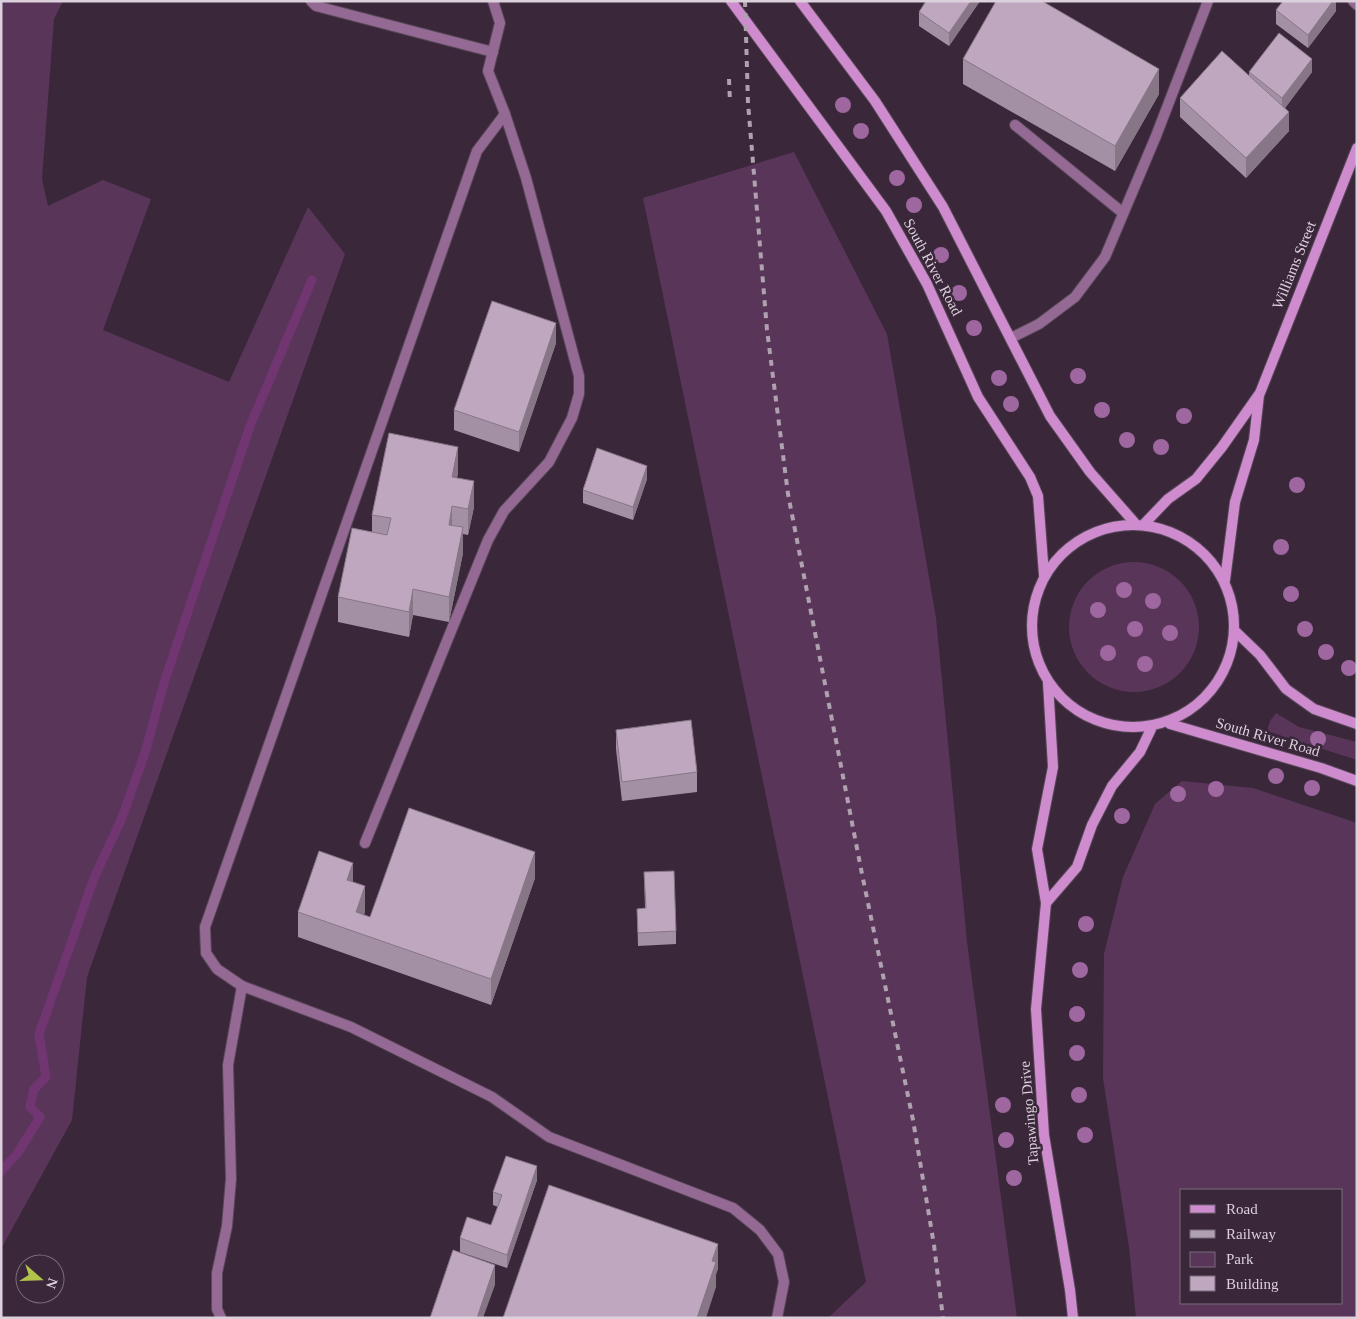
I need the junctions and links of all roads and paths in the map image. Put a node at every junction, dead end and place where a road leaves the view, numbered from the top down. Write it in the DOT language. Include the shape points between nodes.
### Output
graph roads {
  1 [pos="311,1"];
  2 [pos="493,1"];
  3 [pos="731,1"];
  4 [pos="800,1"];
  5 [pos="1208,1"];
  6 [pos="1352,1"];
  7 [pos="1357,5"];
  8 [pos="493,52"];
  9 [pos="505,114"];
  10 [pos="1015,125"];
  11 [pos="1357,148"];
  12 [pos="1123,213"];
  13 [pos="1011,338"];
  14 [pos="1260,393"];
  15 [pos="1134,522"];
  16 [pos="1145,523"];
  17 [pos="1044,575"];
  18 [pos="1225,580"];
  19 [pos="1234,630"];
  20 [pos="1048,683"];
  21 [pos="1170,724"];
  22 [pos="1357,724"];
  23 [pos="1151,729"];
  24 [pos="1357,780"];
  25 [pos="365,843"];
  26 [pos="1046,903"];
  27 [pos="242,986"];
  28 [pos="221,1318"];
  29 [pos="777,1318"];
  30 [pos="1073,1318"];
  1 -- 8 [label="street" via="316,6"];
  2 -- 8 [label="street" via="500,23"];
  3 -- 17 [label="main road, South River Road" via="881,203 928,284 978,396 1030,477 1038,496"];
  4 -- 13 [label="main road" via="875,101 943,207"];
  5 -- 12 [label="street"];
  6 -- 7 [label="street"];
  8 -- 9 [label="street" via="488,71"];
  9 -- 25 [label="street" via="569,332 579,376 579,394 572,418 549,462 504,511 488,540"];
  9 -- 27 [label="street" via="477,151 205,927 206,953 217,970"];
  10 -- 12 [label="street"];
  11 -- 14 [label="main road, Williams Street"];
  12 -- 13 [label="street" via="1105,258 1075,297 1039,324"];
  13 -- 15 [label="main road" via="1050,416 1090,472"];
  14 -- 16 [label="main road, Williams Street" via="1196,478 1168,499"];
  14 -- 18 [label="main road, Williams Street" via="1254,440 1235,502"];
  15 -- 16 [label="main road"];
  15 -- 17 [label="main road" via="1097,530 1069,547"];
  16 -- 18 [label="main road" via="1175,534 1202,552"];
  17 -- 20 [label="main road" via="1034,602 1031,630 1036,658"];
  18 -- 19 [label="main road" via="1233,603"];
  19 -- 21 [label="main road" via="1228,662 1214,688 1194,709"];
  19 -- 22 [label="main road" via="1260,655 1286,689 1314,709"];
  20 -- 23 [label="main road" via="1069,706 1095,719"];
  20 -- 26 [label="main road, Tapawingo Drive" via="1053,767 1037,849"];
  21 -- 23 [label="main road"];
  21 -- 24 [label="main road, South River Road"];
  23 -- 26 [label="main road" via="1140,752 1112,786 1092,825 1077,867"];
  26 -- 30 [label="main road, Tapawingo Drive" via="1036,1009 1043,1125"];
  27 -- 28 [label="street" via="228,1065 231,1179 217,1273 217,1310"];
  27 -- 29 [label="street" via="351,1027 492,1097 549,1137 733,1208 760,1230 778,1254 784,1282"];
}
